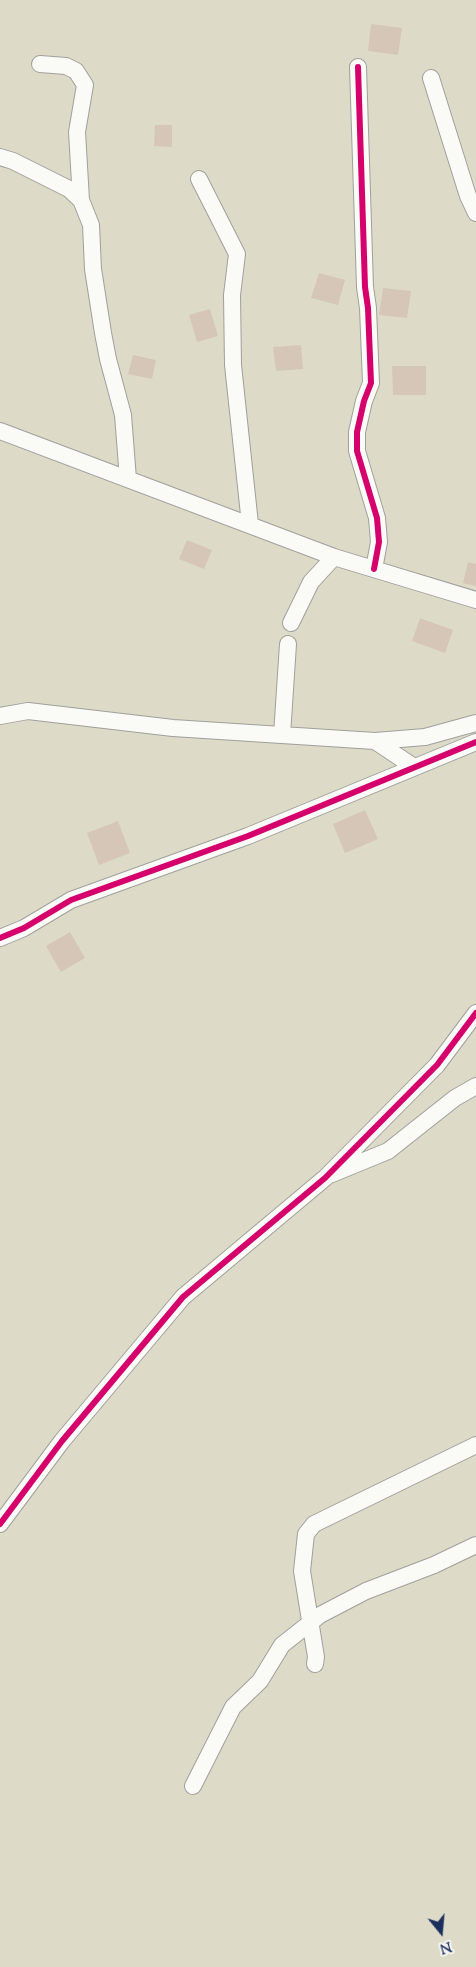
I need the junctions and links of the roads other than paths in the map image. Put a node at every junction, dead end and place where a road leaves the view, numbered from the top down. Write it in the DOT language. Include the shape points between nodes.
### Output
graph roads {
  1 [pos="40,64"];
  2 [pos="358,67"];
  3 [pos="431,78"];
  4 [pos="0,158"];
  5 [pos="199,179"];
  6 [pos="81,200"];
  7 [pos="476,213"];
  8 [pos="0,431"];
  9 [pos="128,479"];
  10 [pos="250,524"];
  11 [pos="334,557"];
  12 [pos="374,569"];
  13 [pos="476,600"];
  14 [pos="291,623"];
  15 [pos="288,644"];
  16 [pos="0,716"];
  17 [pos="476,723"];
  18 [pos="282,735"];
  19 [pos="374,741"];
  20 [pos="476,742"];
  21 [pos="414,767"];
  22 [pos="0,938"];
  23 [pos="476,1013"];
  24 [pos="476,1086"];
  25 [pos="325,1178"];
  26 [pos="476,1445"];
  27 [pos="0,1524"];
  28 [pos="476,1545"];
  29 [pos="309,1624"];
  30 [pos="315,1664"];
  31 [pos="193,1786"];
  1 -- 6 [label="street" via="66,66 76,71 85,84 77,132"];
  2 -- 12 [label="street" via="371,383 357,432 357,451 378,518 379,542"];
  3 -- 7 [label="street"];
  4 -- 6 [label="street" via="13,161 69,189"];
  5 -- 10 [label="street" via="237,254 232,295 233,364"];
  6 -- 9 [label="street" via="91,225 93,269 108,359 123,415"];
  8 -- 9 [label="street"];
  9 -- 10 [label="street"];
  10 -- 11 [label="street"];
  11 -- 12 [label="street"];
  11 -- 14 [label="street" via="311,582"];
  12 -- 13 [label="street"];
  15 -- 18 [label="street"];
  16 -- 18 [label="street" via="28,711 173,728"];
  17 -- 19 [label="street" via="425,738"];
  18 -- 19 [label="street"];
  19 -- 21 [label="street"];
  20 -- 21 [label="street"];
  21 -- 22 [label="street" via="248,836 70,900 24,928"];
  23 -- 25 [label="street" via="438,1065"];
  24 -- 25 [label="street" via="455,1098 388,1151"];
  25 -- 27 [label="street" via="183,1297 62,1441"];
  26 -- 29 [label="street" via="314,1524 306,1534 302,1571"];
  28 -- 29 [label="street" via="366,1592"];
  29 -- 30 [label="street"];
  29 -- 31 [label="street" via="282,1645 260,1681 233,1707"];
}
